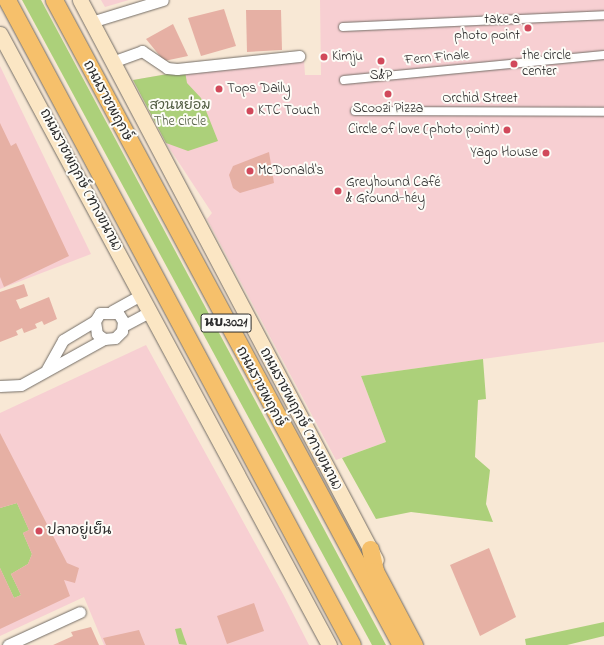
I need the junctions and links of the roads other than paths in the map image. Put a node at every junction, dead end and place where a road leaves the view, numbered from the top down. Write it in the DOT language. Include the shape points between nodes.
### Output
graph roads {
  1 [pos="7,0"];
  2 [pos="54,0"];
  3 [pos="80,0"];
  4 [pos="163,0"];
  5 [pos="604,15"];
  6 [pos="91,22"];
  7 [pos="343,27"];
  8 [pos="0,34"];
  9 [pos="604,55"];
  10 [pos="299,56"];
  11 [pos="112,62"];
  12 [pos="344,80"];
  13 [pos="355,111"];
  14 [pos="604,112"];
  15 [pos="140,296"];
  16 [pos="112,311"];
  17 [pos="149,312"];
  18 [pos="94,323"];
  19 [pos="123,326"];
  20 [pos="104,339"];
  21 [pos="47,370"];
  22 [pos="0,386"];
  23 [pos="370,549"];
  24 [pos="80,612"];
  25 [pos="8,645"];
  26 [pos="329,645"];
  27 [pos="352,645"];
  28 [pos="401,645"];
  29 [pos="414,645"];
  30 [pos="423,645"];
  1 -- 27 [label="main road, นบ.3021"];
  2 -- 28 [label="main road, ถนนราชพฤกษ์ / นบ.3021"];
  3 -- 6 [label="main road, ถนนราชพฤกษ์ (ทางขนาน) / นบ.3021"];
  4 -- 6 [label="street"];
  5 -- 7 [label="street"];
  6 -- 11 [label="main road, ถนนราชพฤกษ์ (ทางขนาน) / นบ.3021"];
  8 -- 15 [label="main road, ถนนราชพฤกษ์ (ทางขนาน)"];
  9 -- 12 [label="street, Fern Finale"];
  10 -- 11 [label="street" via="177,69 167,68 142,51"];
  11 -- 23 [label="main road, ถนนราชพฤกษ์ (ทางขนาน) / นบ.3021"];
  13 -- 14 [label="street, Orchid Street"];
  15 -- 16 [label="street"];
  15 -- 17 [label="main road, ถนนราชพฤกษ์ (ทางขนาน)"];
  16 -- 18 [label="street" via="100,313"];
  16 -- 19 [label="street" via="121,316"];
  17 -- 19 [label="street"];
  17 -- 26 [label="main road, ถนนราชพฤกษ์ (ทางขนาน)"];
  18 -- 20 [label="street"];
  18 -- 21 [label="street" via="63,340"];
  19 -- 20 [label="street" via="115,338"];
  20 -- 21 [label="street"];
  21 -- 22 [label="street" via="20,385"];
  23 -- 29 [label="main road" via="375,572"];
  23 -- 30 [label="main road, ถนนราชพฤกษ์ (ทางขนาน) / นบ.3021"];
  24 -- 25 [label="street"];
}
